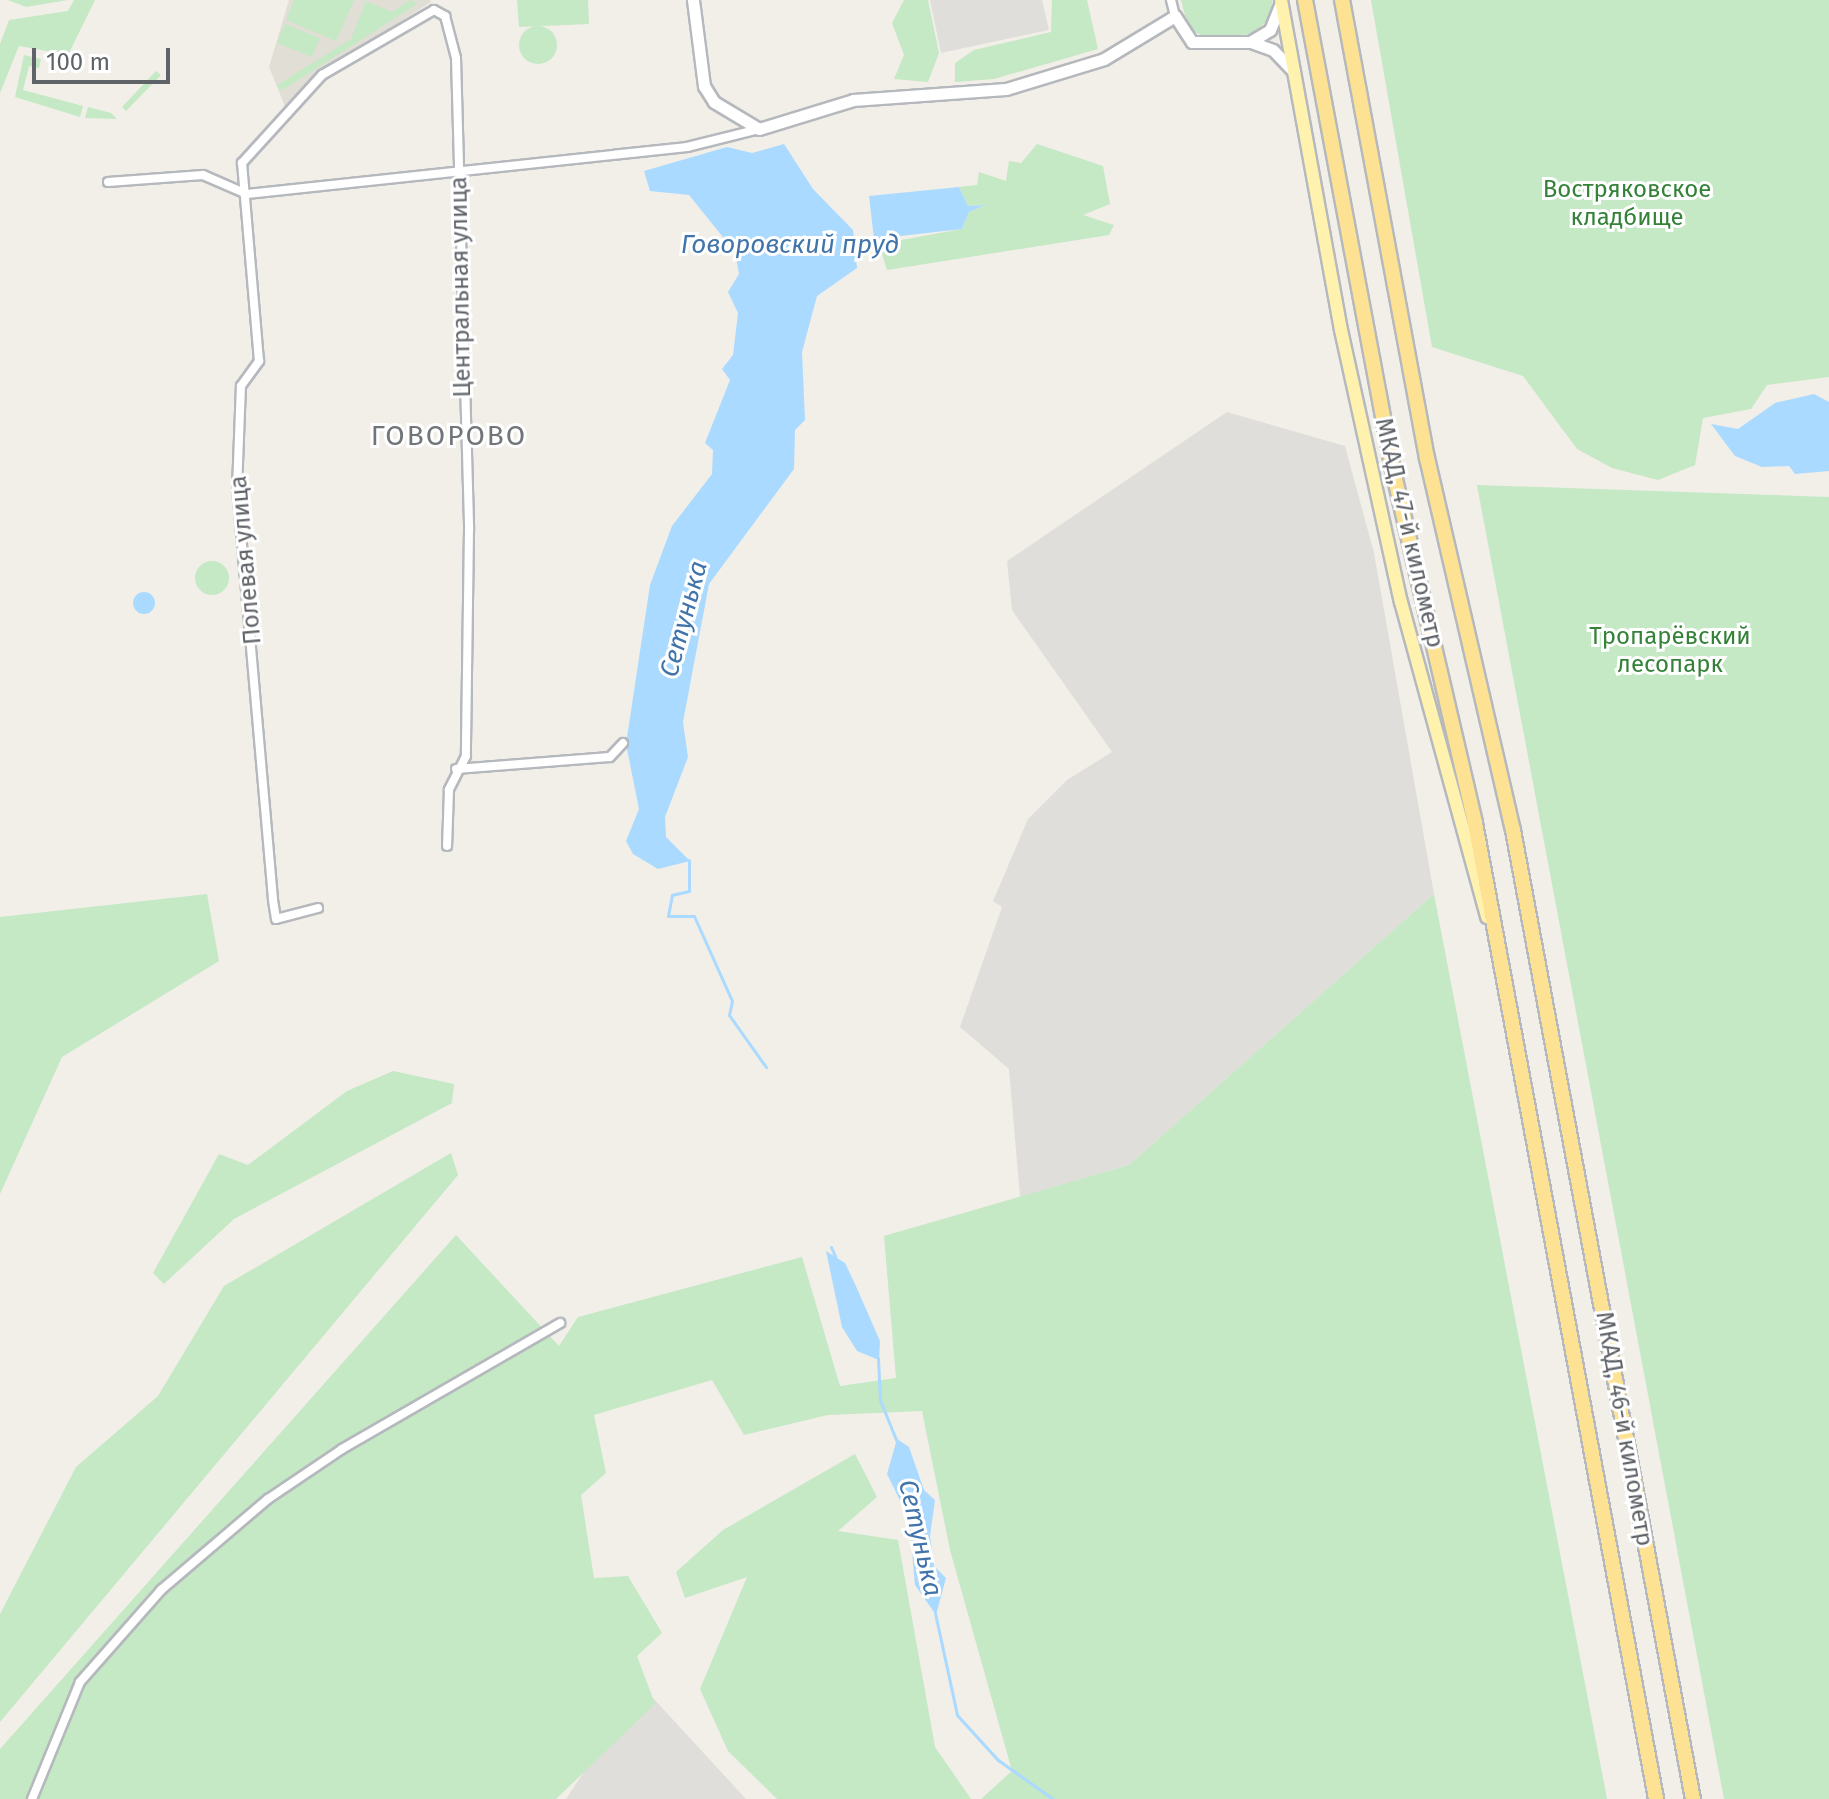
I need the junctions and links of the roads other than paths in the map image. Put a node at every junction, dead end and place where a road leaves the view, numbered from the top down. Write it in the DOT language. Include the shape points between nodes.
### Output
graph roads {
  1 [pos="693,0"];
  2 [pos="1171,0"];
  3 [pos="1281,0"];
  4 [pos="1305,0"];
  5 [pos="1342,0"];
  6 [pos="443,14"];
  7 [pos="1175,16"];
  8 [pos="1250,42"];
  9 [pos="1295,73"];
  10 [pos="759,129"];
  11 [pos="459,172"];
  12 [pos="108,182"];
  13 [pos="247,194"];
  14 [pos="623,743"];
  15 [pos="456,769"];
  16 [pos="447,846"];
  17 [pos="318,908"];
  18 [pos="1502,968"];
  19 [pos="1556,1060"];
  20 [pos="1520,1064"];
  21 [pos="560,1323"];
  22 [pos="32,1799"];
  23 [pos="1656,1799"];
  24 [pos="1693,1799"];
  1 -- 10 [label="street" via="704,86 714,102"];
  2 -- 7 [label="street"];
  3 -- 8 [label="street" via="1270,30"];
  3 -- 9 [label="main road"];
  4 -- 18 [label="highway, МКАД, 47-й километр" via="1392,466"];
  5 -- 19 [label="highway, МКАД, 47-й километр" via="1427,458 1504,785"];
  6 -- 11 [label="street, Центральная улица" via="456,58"];
  6 -- 13 [label="street, Полевая улица" via="425,12 322,75 242,163"];
  7 -- 8 [label="street" via="1192,42"];
  7 -- 10 [label="street" via="1104,59 1006,89 853,100"];
  8 -- 9 [label="street" via="1273,50"];
  9 -- 18 [label="main road" via="1401,602"];
  10 -- 11 [label="street" via="716,143"];
  11 -- 13 [label="street"];
  11 -- 15 [label="street, Центральная улица" via="468,714 466,756"];
  12 -- 13 [label="street" via="203,175"];
  13 -- 17 [label="street, Полевая улица" via="259,361 241,386 237,489 273,899 276,919"];
  14 -- 15 [label="street" via="610,757"];
  15 -- 16 [label="street, Центральная улица"];
  18 -- 20 [label="highway, МКАД, 47-й километр"];
  19 -- 24 [label="highway, МКАД, 46-й километр"];
  20 -- 23 [label="highway, МКАД, 46-й километр"];
  21 -- 22 [label="street" via="342,1449 197,1558 80,1682"];
}
